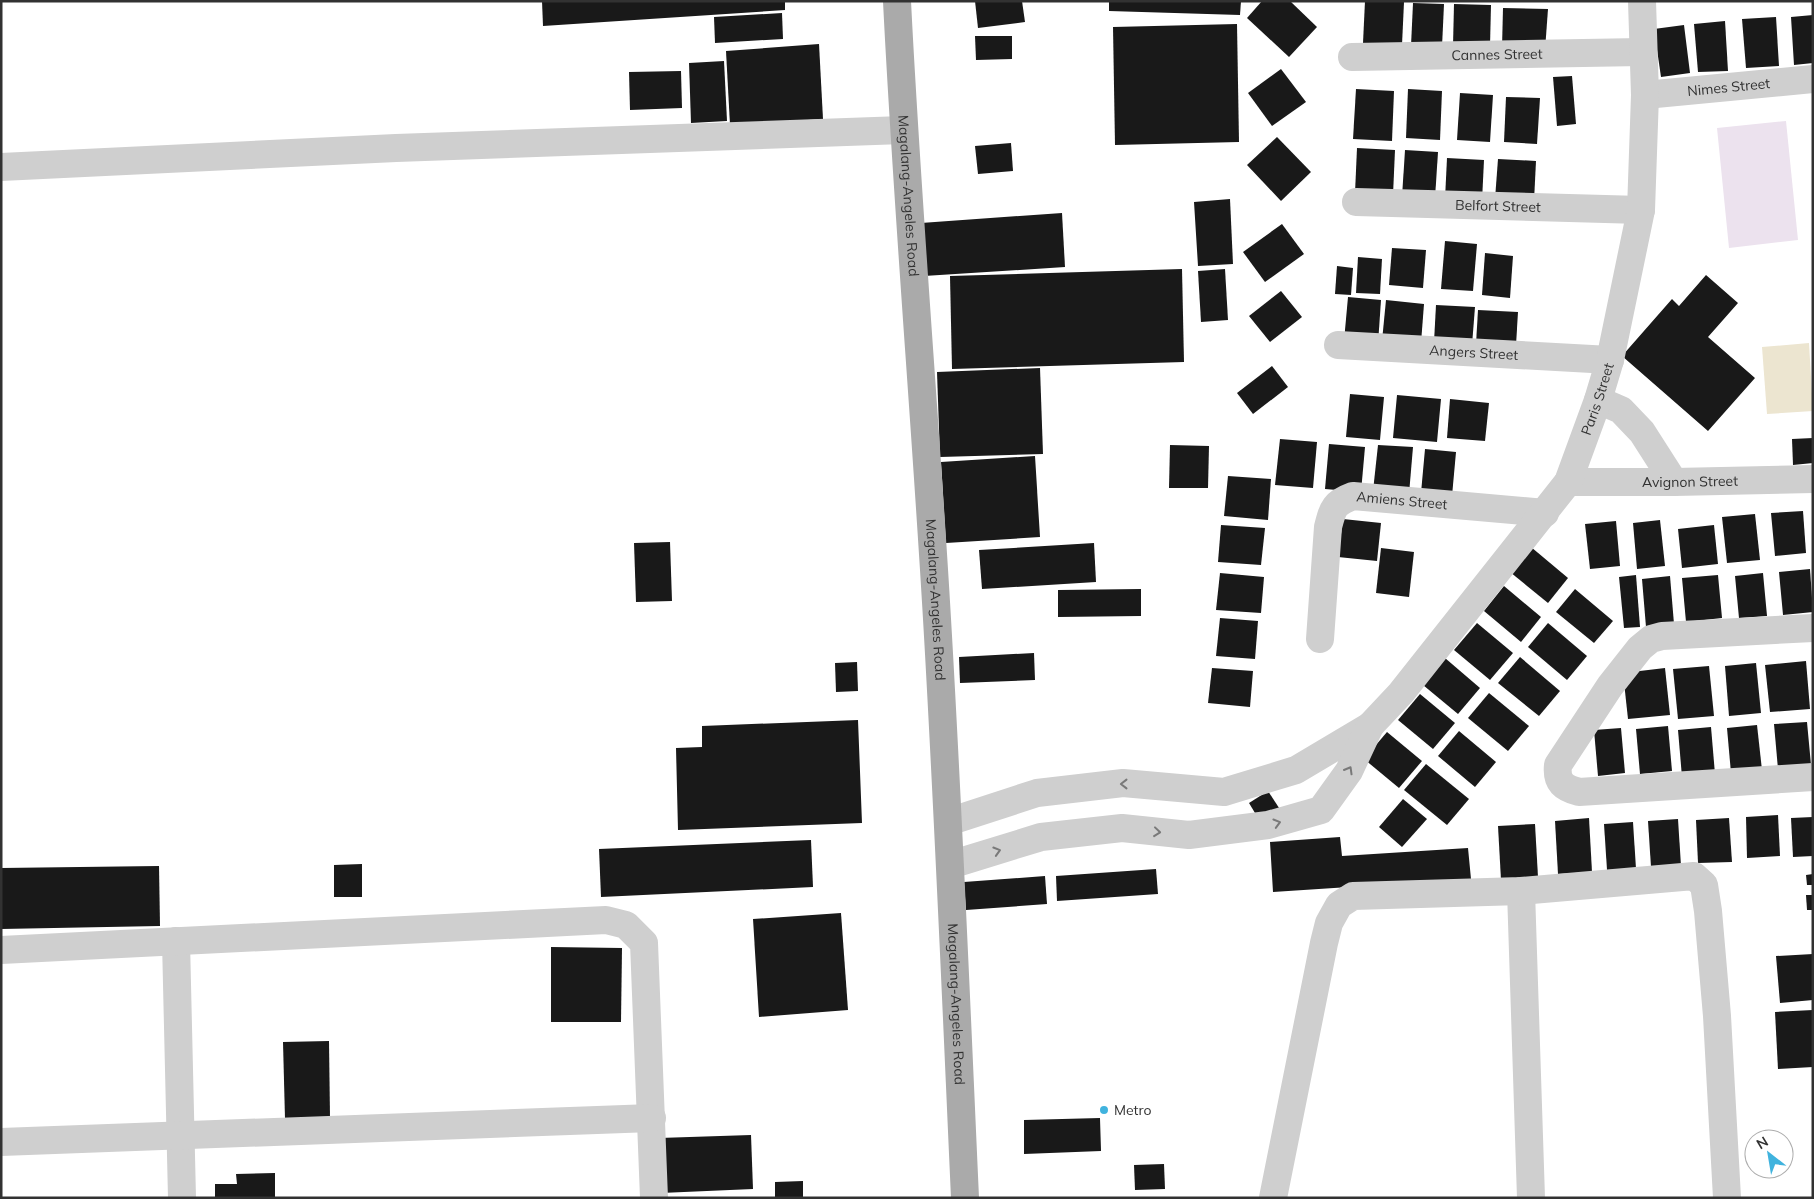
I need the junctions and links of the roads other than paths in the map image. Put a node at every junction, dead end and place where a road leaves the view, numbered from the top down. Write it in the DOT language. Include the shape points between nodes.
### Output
graph roads {
  1 [pos="897,1"];
  2 [pos="1642,1"];
  3 [pos="1642,52"];
  4 [pos="1352,57"];
  5 [pos="1813,79"];
  6 [pos="1645,95"];
  7 [pos="903,130"];
  8 [pos="1,167"];
  9 [pos="1356,202"];
  10 [pos="1641,210"];
  11 [pos="1338,346"];
  12 [pos="1610,360"];
  13 [pos="1598,400"];
  14 [pos="1813,478"];
  15 [pos="1568,482"];
  16 [pos="1674,482"];
  17 [pos="1545,513"];
  18 [pos="1813,628"];
  19 [pos="1320,639"];
  20 [pos="1370,726"];
  21 [pos="1813,777"];
  22 [pos="1224,792"];
  23 [pos="948,822"];
  24 [pos="1232,831"];
  25 [pos="950,865"];
  26 [pos="1521,891"];
  27 [pos="176,941"];
  28 [pos="1,950"];
  29 [pos="652,1118"];
  30 [pos="180,1136"];
  31 [pos="1,1142"];
  32 [pos="182,1198"];
  33 [pos="654,1198"];
  34 [pos="965,1198"];
  35 [pos="1273,1198"];
  36 [pos="1531,1198"];
  37 [pos="1727,1198"];
  1 -- 7 [label="main road, Magalang-Angeles Road"];
  2 -- 3 [label="street, Paris Street"];
  3 -- 4 [label="street, Cannes Street"];
  3 -- 6 [label="street, Paris Street"];
  5 -- 6 [label="street, Nimes Street"];
  6 -- 10 [label="street, Paris Street"];
  7 -- 8 [label="street" via="396,148"];
  7 -- 23 [label="main road, Magalang-Angeles Road"];
  9 -- 10 [label="street, Belfort Street"];
  10 -- 12 [label="street, Paris Street"];
  11 -- 12 [label="street, Angers Street"];
  12 -- 13 [label="street, Paris Street"];
  13 -- 15 [label="street, Paris Street"];
  13 -- 16 [label="street" via="1621,410 1642,432"];
  14 -- 16 [label="street, Avignon Street"];
  15 -- 16 [label="street, Avignon Street"];
  15 -- 17 [label="street, Paris Street"];
  17 -- 19 [label="street, Amiens Street" via="1353,496 1340,501 1332,512 1328,527"];
  17 -- 20 [label="street, Paris Street"];
  18 -- 21 [label="street" via="1651,639 1610,686 1558,765 1557,772 1565,788 1579,792"];
  20 -- 22 [label="street" via="1296,770"];
  24 -- 20 [label="street, one-way" via="1268,826 1321,810 1349,771"];
  22 -- 23 [label="street, one-way" via="1123,783 1037,794"];
  22 -- 24 [label="street"];
  23 -- 25 [label="main road, Magalang-Angeles Road"];
  25 -- 24 [label="street, one-way" via="1041,837 1122,828 1189,835"];
  25 -- 34 [label="main road, Magalang-Angeles Road"];
  26 -- 35 [label="street" via="1353,896 1339,905 1324,943"];
  26 -- 36 [label="street"];
  26 -- 37 [label="street" via="1694,876 1704,885 1717,1016"];
  27 -- 28 [label="street"];
  27 -- 29 [label="street" via="606,920 626,925 644,943"];
  27 -- 30 [label="street"];
  29 -- 30 [label="street"];
  29 -- 33 [label="street"];
  30 -- 31 [label="street"];
  30 -- 32 [label="street"];
}
